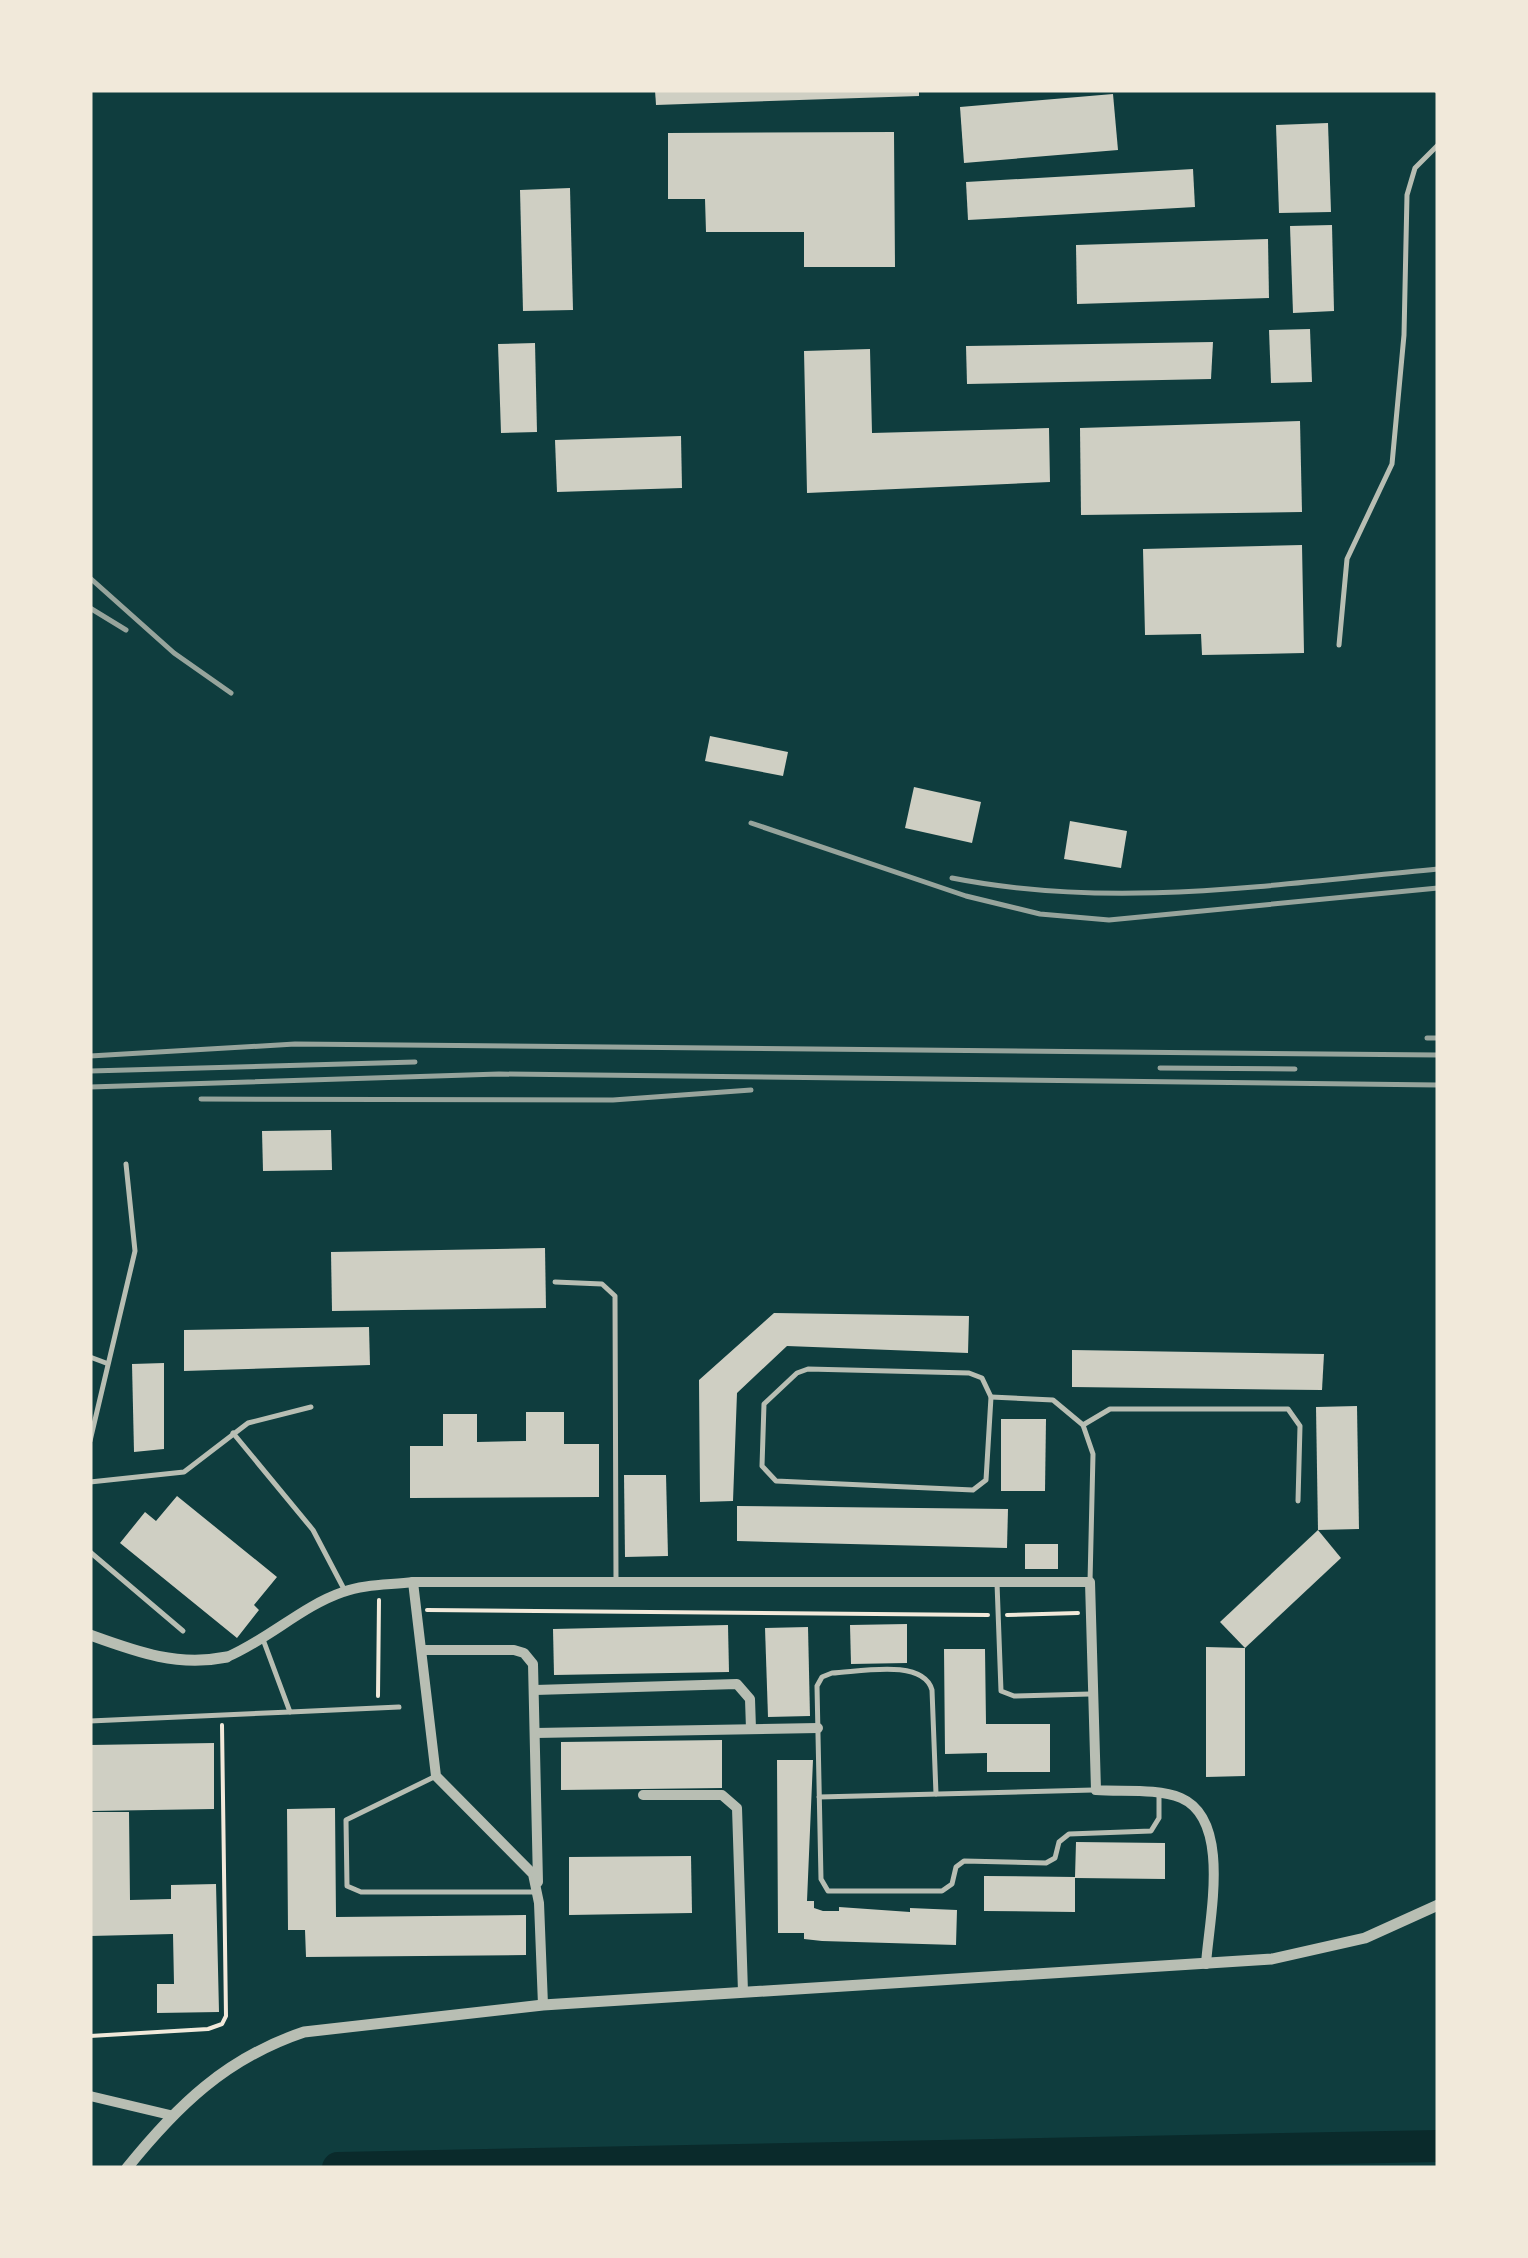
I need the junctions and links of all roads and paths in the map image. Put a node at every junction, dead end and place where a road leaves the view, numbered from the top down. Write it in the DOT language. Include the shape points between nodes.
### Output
graph roads {
  1 [pos="1438,146"];
  2 [pos="1339,645"];
  3 [pos="126,1164"];
  4 [pos="555,1282"];
  5 [pos="90,1357"];
  6 [pos="107,1364"];
  7 [pos="991,1398"];
  8 [pos="311,1407"];
  9 [pos="1083,1425"];
  10 [pos="233,1433"];
  11 [pos="90,1440"];
  12 [pos="90,1482"];
  13 [pos="1298,1500"];
  14 [pos="90,1552"];
  15 [pos="413,1582"];
  16 [pos="616,1582"];
  17 [pos="997,1582"];
  18 [pos="1090,1582"];
  19 [pos="378,1586"];
  20 [pos="345,1591"];
  21 [pos="418,1610"];
  22 [pos="1091,1613"];
  23 [pos="998,1615"];
  24 [pos="182,1630"];
  25 [pos="90,1635"];
  26 [pos="264,1642"];
  27 [pos="423,1650"];
  28 [pos="227,1657"];
  29 [pos="535,1690"];
  30 [pos="1094,1694"];
  31 [pos="378,1706"];
  32 [pos="399,1707"];
  33 [pos="290,1712"];
  34 [pos="222,1715"];
  35 [pos="90,1721"];
  36 [pos="818,1728"];
  37 [pos="751,1729"];
  38 [pos="536,1733"];
  39 [pos="436,1776"];
  40 [pos="1096,1790"];
  41 [pos="936,1794"];
  42 [pos="1159,1794"];
  43 [pos="643,1795"];
  44 [pos="819,1797"];
  45 [pos="538,1892"];
  46 [pos="1438,1905"];
  47 [pos="1206,1964"];
  48 [pos="743,1992"];
  49 [pos="543,2004"];
  50 [pos="90,2036"];
  51 [pos="90,2096"];
  52 [pos="170,2115"];
  53 [pos="126,2168"];
  1 -- 2 [label="lane" via="1416,168 1407,195 1392,464 1348,559"];
  3 -- 6 [label="lane" via="135,1251"];
  4 -- 16 [label="lane" via="602,1284 616,1296"];
  5 -- 6 [label="lane"];
  6 -- 11 [label="lane"];
  7 -- 7 [label="lane" via="988,1472 973,1490 783,1482 762,1466 764,1404 808,1369 970,1373 988,1383"];
  7 -- 9 [label="lane" via="1053,1400"];
  8 -- 10 [label="lane"];
  9 -- 13 [label="lane" via="1110,1409 1288,1409 1300,1426"];
  9 -- 18 [label="lane" via="1094,1454"];
  10 -- 12 [label="lane" via="184,1472"];
  10 -- 20 [label="lane" via="313,1530"];
  14 -- 24 [label="lane"];
  15 -- 16 [label="street"];
  15 -- 19 [label="street"];
  15 -- 21 [label="street"];
  16 -- 17 [label="street"];
  17 -- 18 [label="street"];
  17 -- 23 [label="lane"];
  18 -- 22 [label="street"];
  19 -- 20 [label="street"];
  19 -- 31 [label="path"];
  20 -- 26 [label="street"];
  21 -- 23 [label="path"];
  21 -- 27 [label="street"];
  22 -- 23 [label="path"];
  22 -- 30 [label="street"];
  23 -- 30 [label="lane" via="1004,1694"];
  25 -- 28 [label="street" via="150,1657"];
  26 -- 28 [label="street"];
  26 -- 33 [label="lane"];
  27 -- 29 [label="street" via="524,1652 533,1664"];
  27 -- 39 [label="street"];
  29 -- 37 [label="street" via="737,1684 748,1692"];
  29 -- 38 [label="street"];
  30 -- 40 [label="street"];
  31 -- 32 [label="lane"];
  31 -- 33 [label="lane"];
  33 -- 34 [label="lane"];
  34 -- 35 [label="lane"];
  34 -- 50 [label="path" via="226,2016 208,2029"];
  36 -- 37 [label="street"];
  36 -- 41 [label="lane" via="818,1686 827,1674 922,1674 932,1690"];
  36 -- 44 [label="lane"];
  37 -- 38 [label="street"];
  38 -- 45 [label="street"];
  39 -- 45 [label="street" via="523,1860"];
  39 -- 45 [label="lane" via="346,1820 347,1886 361,1892"];
  40 -- 41 [label="lane"];
  40 -- 42 [label="street"];
  41 -- 44 [label="lane"];
  42 -- 44 [label="lane" via="1158,1822 1148,1832 1070,1834 1049,1862 962,1862 948,1888 921,1892 826,1890"];
  42 -- 47 [label="street" via="1192,1804 1212,1834"];
  43 -- 48 [label="street" via="722,1795 737,1808"];
  45 -- 49 [label="street"];
  46 -- 47 [label="street" via="1336,1946"];
  47 -- 48 [label="street"];
  48 -- 49 [label="street"];
  49 -- 52 [label="street" via="304,2032 219,2072"];
  51 -- 52 [label="street"];
  52 -- 53 [label="street"];
}
